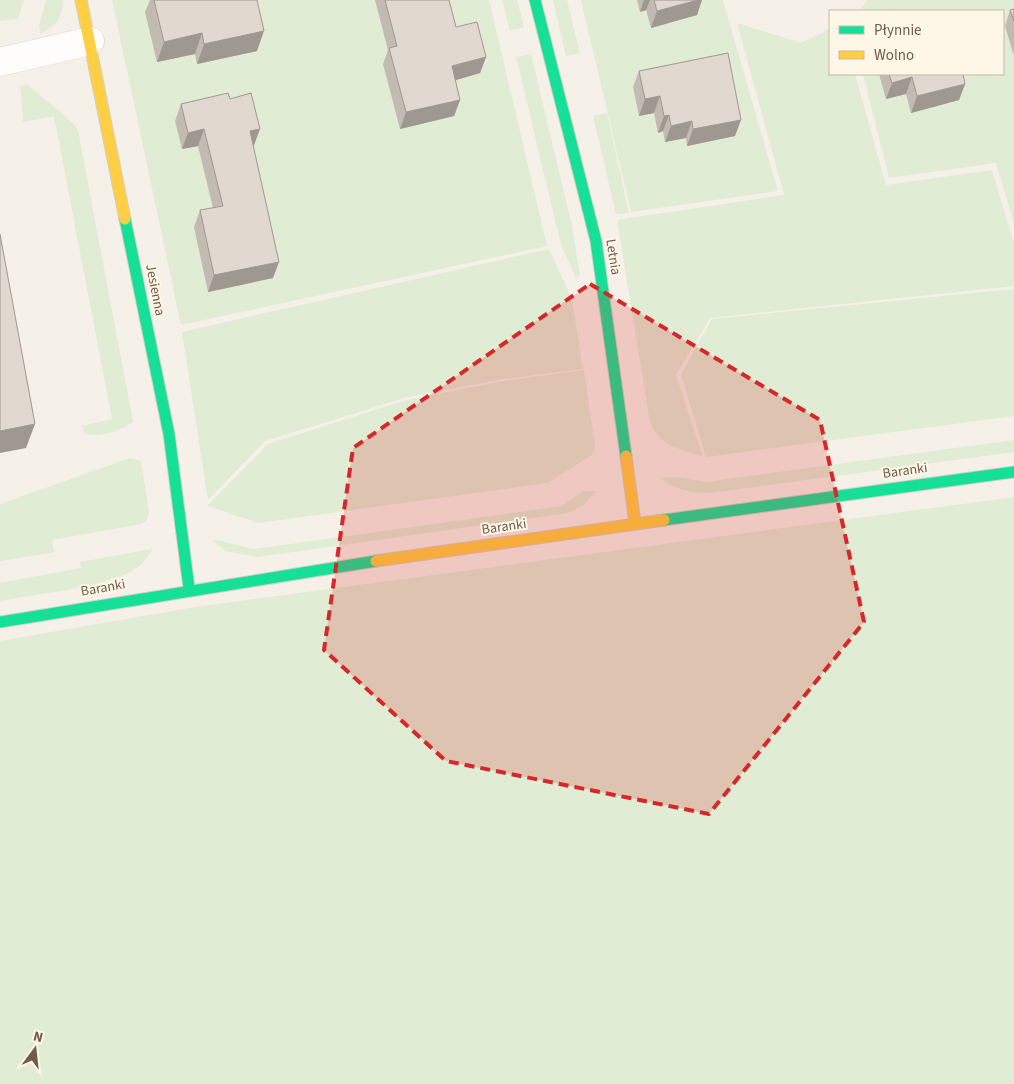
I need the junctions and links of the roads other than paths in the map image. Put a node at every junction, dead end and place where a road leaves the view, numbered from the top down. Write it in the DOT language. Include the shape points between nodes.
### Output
graph roads {
  1 [pos="81,0"];
  2 [pos="535,0"];
  3 [pos="90,41"];
  4 [pos="0,62"];
  5 [pos="1014,472"];
  6 [pos="636,523"];
  7 [pos="189,588"];
  8 [pos="0,622"];
  1 -- 3 [label="street, Jesienna"];
  2 -- 6 [label="street, Letnia" via="596,241"];
  3 -- 4 [label="street"];
  3 -- 7 [label="street, Jesienna" via="169,434"];
  5 -- 6 [label="street, Baranki"];
  6 -- 7 [label="street, Baranki"];
  7 -- 8 [label="street, Baranki"];
}
